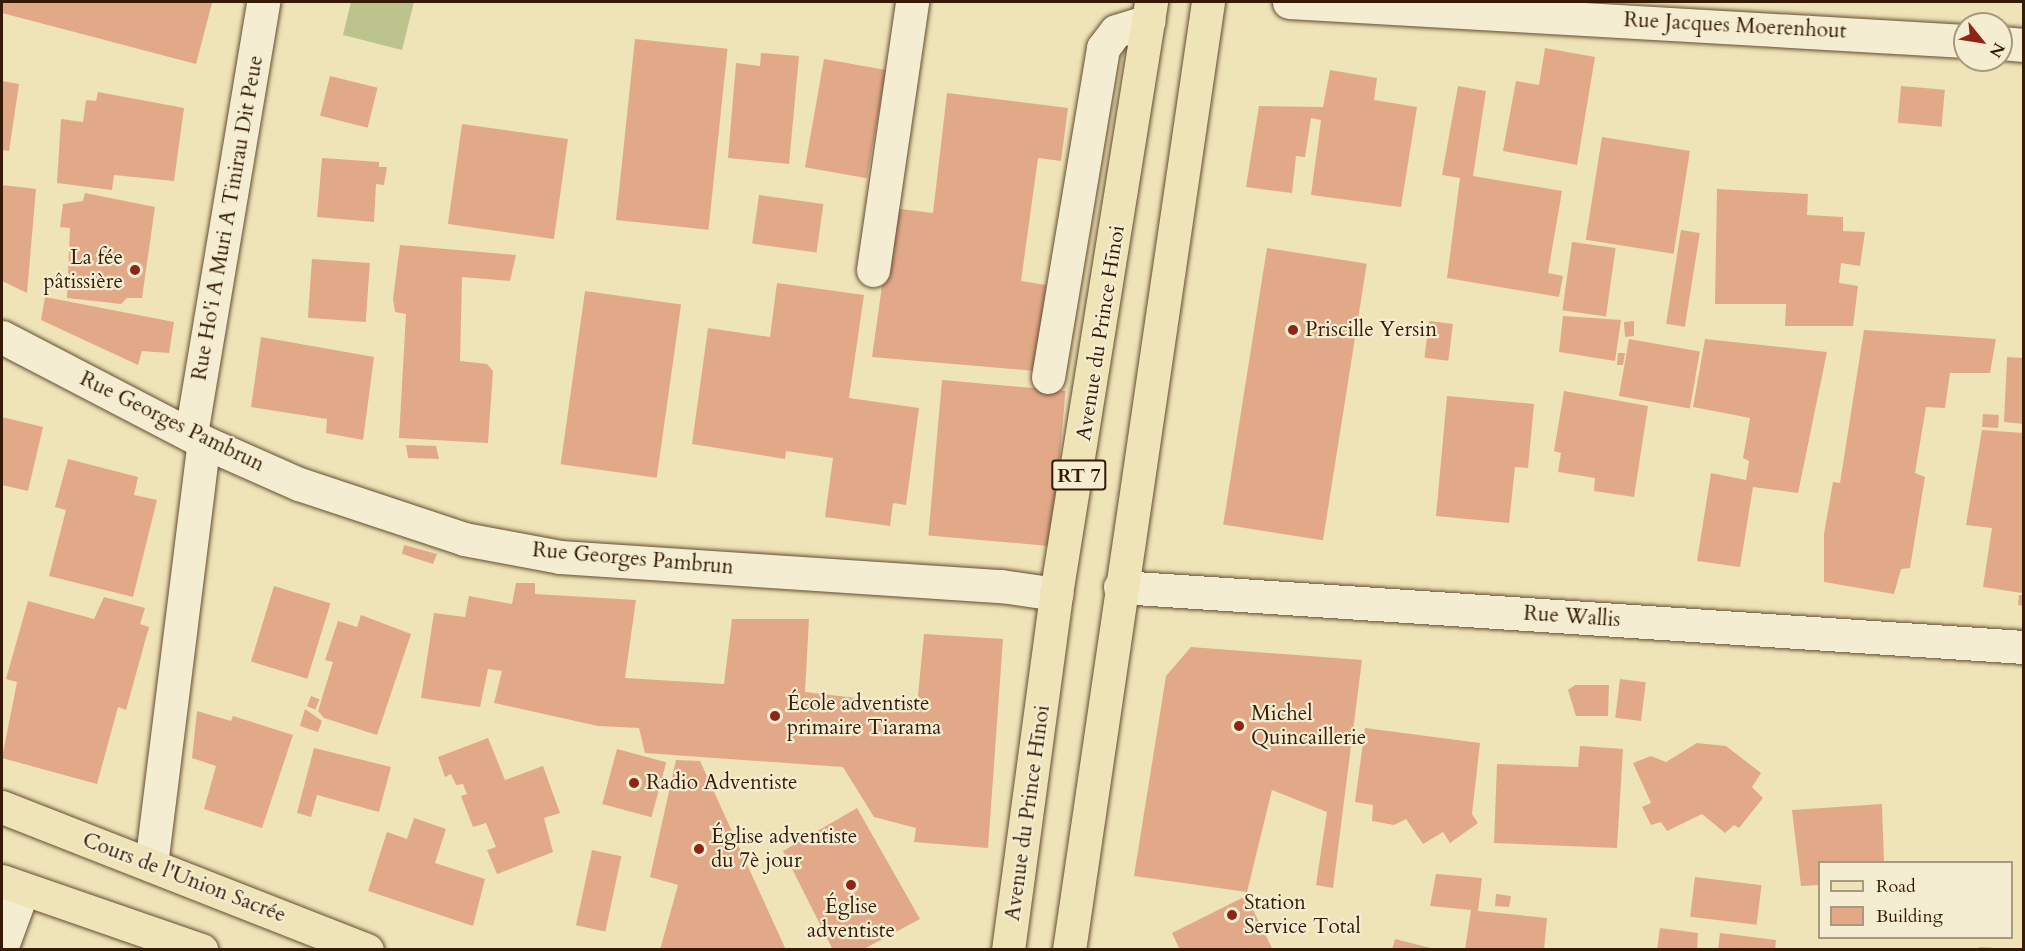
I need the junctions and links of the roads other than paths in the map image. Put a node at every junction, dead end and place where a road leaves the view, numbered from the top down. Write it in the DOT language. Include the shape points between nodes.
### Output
graph roads {
  1 [pos="263,2"];
  2 [pos="912,2"];
  3 [pos="1208,2"];
  4 [pos="1289,2"];
  5 [pos="1340,3"];
  6 [pos="1150,11"];
  7 [pos="1953,39"];
  8 [pos="873,270"];
  9 [pos="2,337"];
  10 [pos="1048,377"];
  11 [pos="197,438"];
  12 [pos="1120,587"];
  13 [pos="1056,594"];
  14 [pos="2024,647"];
  15 [pos="2,807"];
  16 [pos="151,865"];
  17 [pos="12,885"];
  18 [pos="2,946"];
  19 [pos="201,950"];
  20 [pos="367,950"];
  21 [pos="1008,950"];
  22 [pos="1069,950"];
  1 -- 11 [label="street, Rue Ho'i A Muri A Tinirau Dit Peue"];
  2 -- 8 [label="street"];
  3 -- 12 [label="main road, RT 7"];
  4 -- 5 [label="street, Rue Jacques Moerenhout"];
  5 -- 7 [label="street, Rue Jacques Moerenhout"];
  6 -- 10 [label="street" via="1116,30 1103,48"];
  6 -- 13 [label="main road, Avenue du Prince Hīnoi / RT 7"];
  9 -- 11 [label="street, Rue Georges Pambrun"];
  11 -- 13 [label="street, Rue Georges Pambrun" via="388,518 538,553"];
  11 -- 16 [label="street, Rue Ho'i A Muri A Tinirau Dit Peue"];
  12 -- 14 [label="street, Rue Wallis"];
  12 -- 22 [label="main road, RT 7"];
  13 -- 21 [label="main road, Avenue du Prince Hīnoi / RT 7"];
  15 -- 16 [label="main road, Cours de l'Union Sacrée"];
  16 -- 20 [label="main road, Cours de l'Union Sacrée"];
  17 -- 18 [label="street"];
  17 -- 19 [label="main road"];
}
